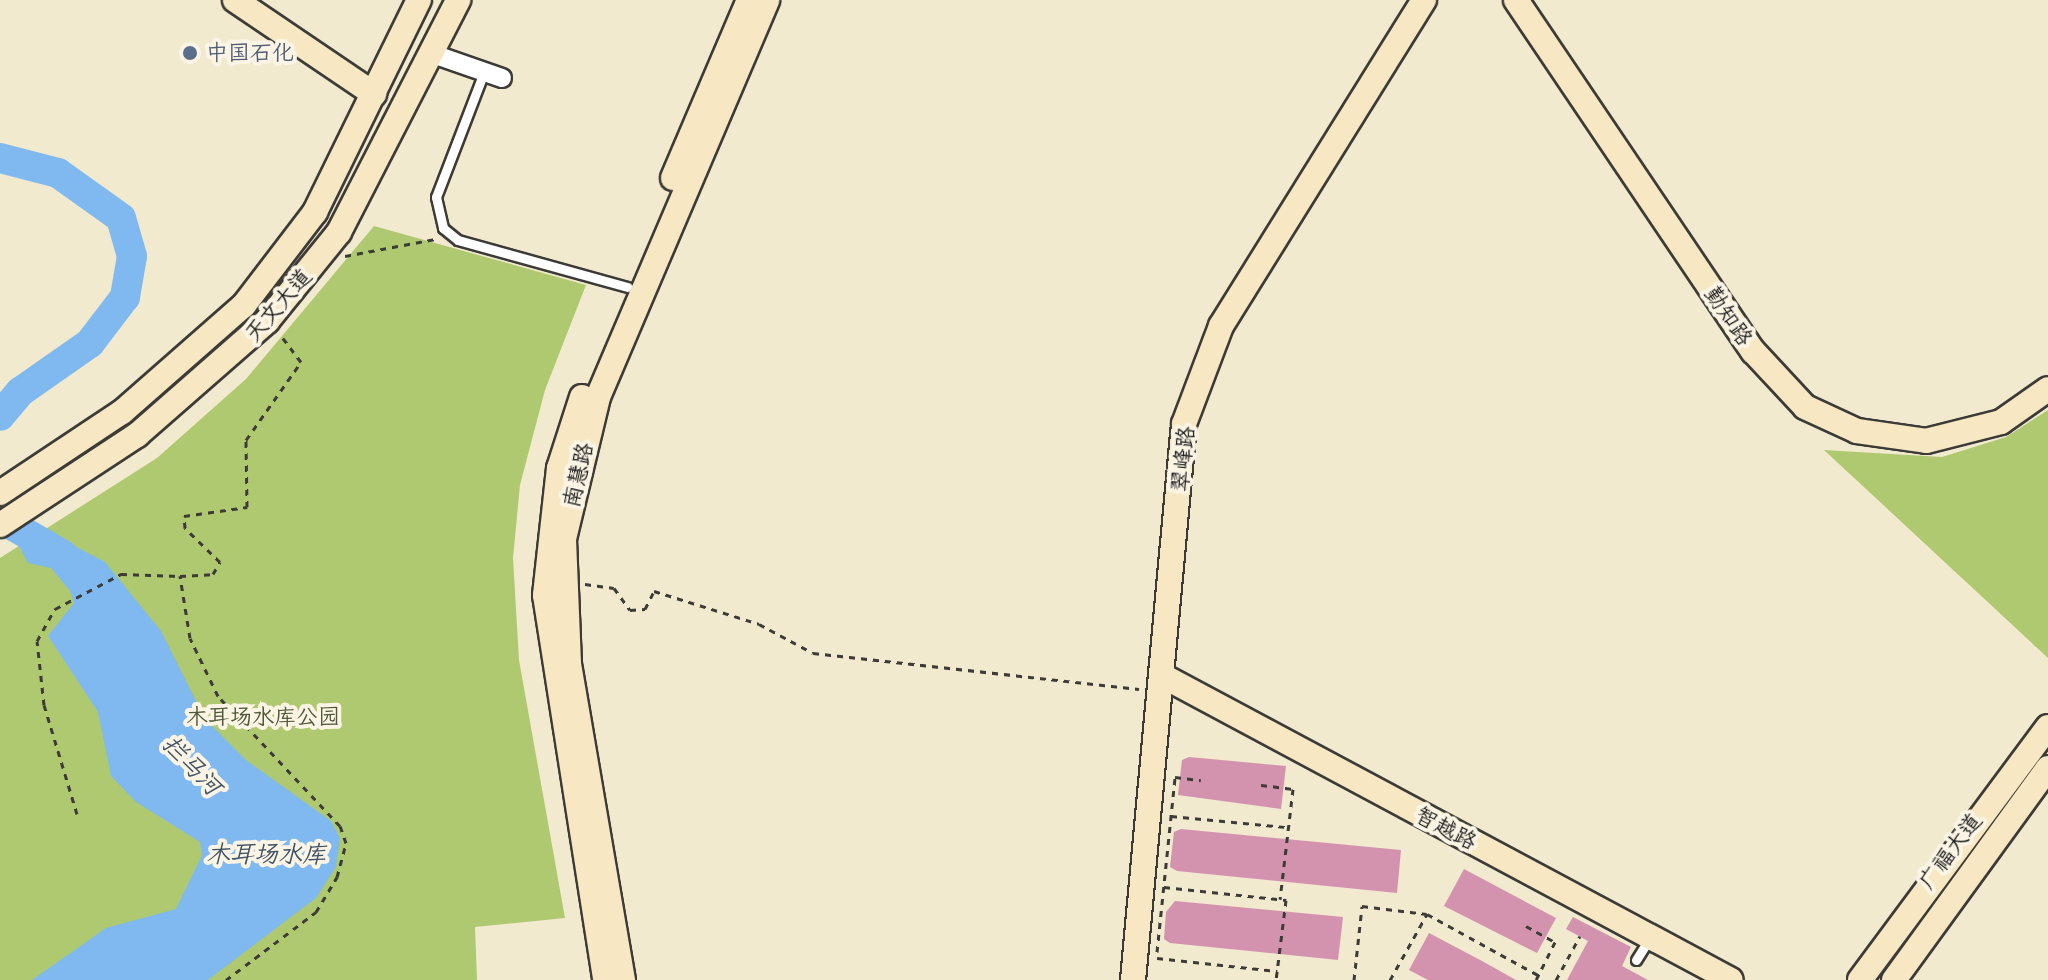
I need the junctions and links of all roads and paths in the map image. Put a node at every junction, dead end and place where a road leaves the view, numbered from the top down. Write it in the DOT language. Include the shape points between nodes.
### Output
graph roads {
  1 [pos="235,0"];
  2 [pos="419,0"];
  3 [pos="458,0"];
  4 [pos="749,0"];
  5 [pos="767,0"];
  6 [pos="1424,0"];
  7 [pos="1516,0"];
  8 [pos="433,54"];
  9 [pos="493,75"];
  10 [pos="374,94"];
  11 [pos="458,240"];
  12 [pos="345,256"];
  13 [pos="628,287"];
  14 [pos="281,335"];
  15 [pos="2048,389"];
  16 [pos="0,493"];
  17 [pos="0,525"];
  18 [pos="180,576"];
  19 [pos="581,584"];
  20 [pos="1160,684"];
  21 [pos="2048,727"];
  22 [pos="2048,768"];
  23 [pos="1201,780"];
  24 [pos="1261,785"];
  25 [pos="77,814"];
  26 [pos="1171,816"];
  27 [pos="1288,827"];
  28 [pos="1164,887"];
  29 [pos="1280,899"];
  30 [pos="1427,914"];
  31 [pos="1526,926"];
  32 [pos="1580,936"];
  33 [pos="1650,937"];
  34 [pos="1157,958"];
  35 [pos="1636,960"];
  36 [pos="1156,969"];
  37 [pos="1277,971"];
  38 [pos="1537,978"];
  39 [pos="1391,979"];
  40 [pos="226,980"];
  41 [pos="605,980"];
  42 [pos="623,980"];
  43 [pos="1133,980"];
  44 [pos="1276,980"];
  45 [pos="1354,980"];
  46 [pos="1556,980"];
  47 [pos="1731,980"];
  48 [pos="1860,980"];
  49 [pos="1894,980"];
  1 -- 10 [label="main road"];
  2 -- 10 [label="main road, 天文大道"];
  3 -- 8 [label="main road, 天文大道"];
  4 -- 13 [label="main road, 南慧路"];
  5 -- 42 [label="main road, 南慧路" via="598,397 564,539 569,664"];
  6 -- 20 [label="main road, 翠峰路" via="1221,326 1201,373 1184,424"];
  7 -- 15 [label="main road, 勤知路" via="1753,351 1805,407 1857,431 1926,441 2001,422"];
  8 -- 9 [label="street"];
  8 -- 17 [label="main road, 天文大道" via="339,232 267,321 137,435"];
  9 -- 11 [label="lane" via="436,197 435,213"];
  10 -- 16 [label="main road, 天文大道" via="315,212 244,305 122,412"];
  11 -- 12 [label="path"];
  11 -- 13 [label="lane"];
  13 -- 41 [label="main road, 南慧路" via="559,468 545,595"];
  14 -- 18 [label="path" via="301,362 246,440 247,507 184,516 185,528 220,562 213,574"];
  18 -- 25 [label="path" via="121,574 69,601 49,618 36,654"];
  18 -- 40 [label="path" via="190,638 218,696 340,826 346,843 337,877 316,912"];
  19 -- 20 [label="path" via="614,588 630,610 645,609 654,591 759,624 813,653"];
  20 -- 33 [label="main road, 智越路"];
  20 -- 43 [label="main road, 翠峰路"];
  21 -- 48 [label="main road, 广福大道"];
  22 -- 49 [label="main road, 广福大道"];
  23 -- 26 [label="path" via="1175,777"];
  24 -- 27 [label="path" via="1293,789"];
  26 -- 27 [label="path"];
  26 -- 28 [label="path"];
  27 -- 29 [label="path"];
  28 -- 29 [label="path"];
  28 -- 34 [label="path"];
  29 -- 37 [label="path" via="1286,900"];
  30 -- 38 [label="path"];
  30 -- 39 [label="path"];
  30 -- 45 [label="path" via="1362,906"];
  31 -- 38 [label="path" via="1555,942"];
  32 -- 46 [label="path"];
  33 -- 35 [label="lane"];
  33 -- 47 [label="main road, 智越路"];
  34 -- 36 [label="path"];
  34 -- 37 [label="path"];
  37 -- 44 [label="path"];
}
